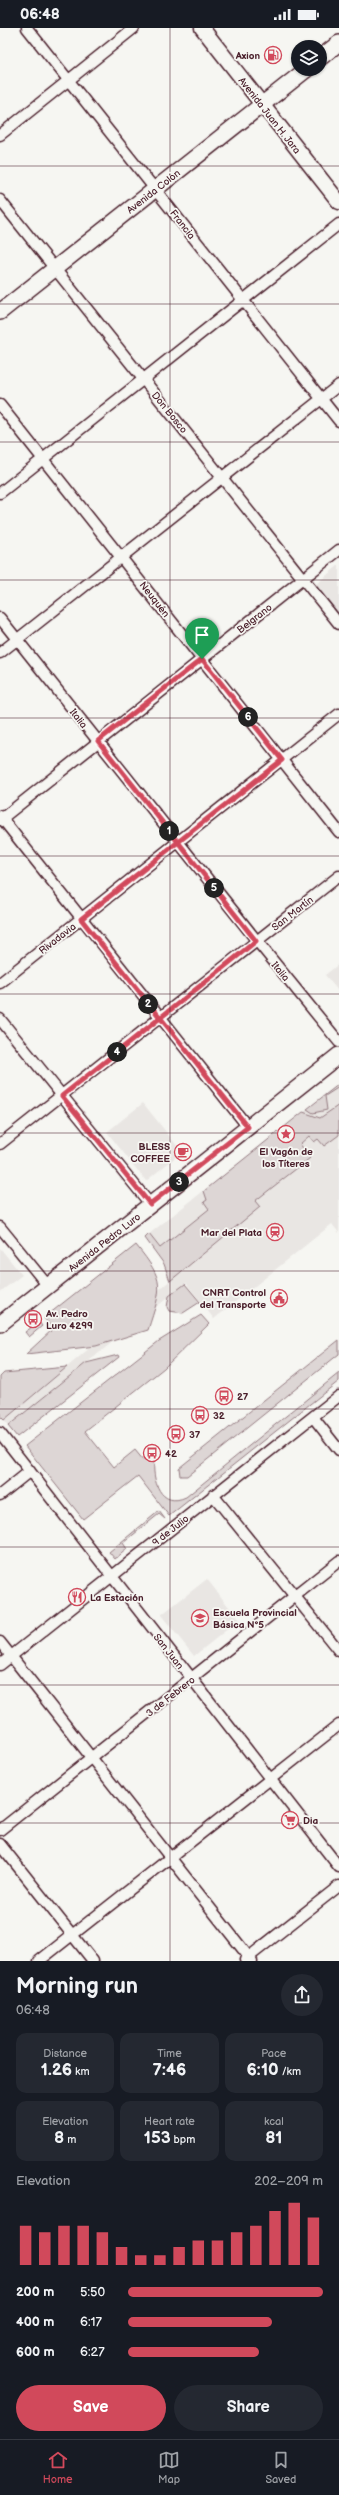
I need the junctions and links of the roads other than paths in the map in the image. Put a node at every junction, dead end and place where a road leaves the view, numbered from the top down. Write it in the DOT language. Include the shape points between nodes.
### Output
graph roads {
  1 [pos="27,28"];
  2 [pos="134,28"];
  3 [pos="202,28"];
  4 [pos="339,44"];
  5 [pos="327,53"];
  6 [pos="298,76"];
  7 [pos="68,80"];
  8 [pos="262,104"];
  9 [pos="0,134"];
  10 [pos="155,189"];
  11 [pos="0,200"];
  12 [pos="339,202"];
  13 [pos="339,224"];
  14 [pos="55,269"];
  15 [pos="243,300"];
  16 [pos="0,312"];
  17 [pos="143,379"];
  18 [pos="339,385"];
  19 [pos="322,399"];
  20 [pos="0,405"];
  21 [pos="339,421"];
  22 [pos="43,459"];
  23 [pos="222,478"];
  24 [pos="0,493"];
  25 [pos="339,550"];
  26 [pos="121,557"];
  27 [pos="303,579"];
  28 [pos="0,618"];
  29 [pos="339,624"];
  30 [pos="17,640"];
  31 [pos="0,653"];
  32 [pos="202,659"];
  33 [pos="339,714"];
  34 [pos="98,741"];
  35 [pos="282,760"];
  36 [pos="1,818"];
  37 [pos="339,832"];
  38 [pos="178,842"];
  39 [pos="339,876"];
  40 [pos="81,919"];
  41 [pos="256,941"];
  42 [pos="0,983"];
  43 [pos="160,1018"];
  44 [pos="0,1019"];
  45 [pos="339,1042"];
  46 [pos="339,1055"];
  47 [pos="62,1096"];
  48 [pos="248,1127"];
  49 [pos="0,1144"];
  50 [pos="150,1204"];
  51 [pos="0,1227"];
  52 [pos="48,1286"];
  53 [pos="0,1324"];
  54 [pos="339,1396"];
  55 [pos="313,1417"];
  56 [pos="0,1433"];
  57 [pos="339,1450"];
  58 [pos="30,1471"];
  59 [pos="0,1495"];
  60 [pos="213,1495"];
  61 [pos="339,1561"];
  62 [pos="112,1576"];
  63 [pos="295,1596"];
  64 [pos="0,1642"];
  65 [pos="339,1651"];
  66 [pos="11,1656"];
  67 [pos="0,1665"];
  68 [pos="191,1679"];
  69 [pos="339,1726"];
  70 [pos="91,1758"];
  71 [pos="270,1780"];
  72 [pos="0,1830"];
  73 [pos="0,1844"];
  74 [pos="171,1858"];
  75 [pos="339,1867"];
  76 [pos="339,1886"];
  77 [pos="72,1934"];
  78 [pos="249,1960"];
  79 [pos="39,1961"];
  80 [pos="93,1961"];
  1 -- 7 [label="street, Francia"];
  2 -- 7 [label="street"];
  3 -- 8 [label="main road, Avenida Juan H. Jara"];
  4 -- 5 [label="main road"];
  6 -- 8 [label="main road, Avenida Colón"];
  7 -- 9 [label="street"];
  7 -- 10 [label="street, Francia"];
  8 -- 10 [label="main road, Avenida Colón"];
  8 -- 12 [label="main road, Avenida Juan H. Jara"];
  10 -- 14 [label="main road, Avenida Colón"];
  10 -- 15 [label="street, Francia"];
  11 -- 14 [label="street, Don Bosco"];
  13 -- 15 [label="street"];
  14 -- 16 [label="main road, Avenida Colón"];
  14 -- 17 [label="street, Don Bosco"];
  15 -- 17 [label="street"];
  15 -- 19 [label="street, Francia"];
  17 -- 22 [label="street"];
  17 -- 23 [label="street, Don Bosco"];
  18 -- 19 [label="street"];
  19 -- 21 [label="street, Francia"];
  19 -- 23 [label="street"];
  20 -- 22 [label="street, Neuquén"];
  22 -- 24 [label="street"];
  22 -- 26 [label="street, Neuquén"];
  23 -- 26 [label="street"];
  23 -- 27 [label="street, Don Bosco"];
  25 -- 27 [label="street, Belgrano"];
  26 -- 30 [label="street"];
  26 -- 32 [label="street, Neuquén"];
  27 -- 29 [label="street, Don Bosco"];
  27 -- 32 [label="street, Belgrano"];
  28 -- 30 [label="street, Italia"];
  30 -- 31 [label="street"];
  30 -- 34 [label="street, Italia"];
  32 -- 34 [label="street, Belgrano"];
  32 -- 35 [label="street, Neuquén"];
  33 -- 35 [label="street, Rivadavia"];
  34 -- 36 [label="street, Belgrano"];
  34 -- 38 [label="street, Italia"];
  35 -- 37 [label="street, Neuquén"];
  35 -- 38 [label="street, Rivadavia"];
  36 -- 40 [label="street"];
  38 -- 40 [label="street, Rivadavia"];
  38 -- 41 [label="street, Italia"];
  39 -- 41 [label="street, San Martín"];
  40 -- 42 [label="street, Rivadavia"];
  40 -- 43 [label="street"];
  41 -- 43 [label="street, San Martín"];
  41 -- 45 [label="street, Italia"];
  43 -- 47 [label="street, San Martín"];
  43 -- 48 [label="street"];
  44 -- 47 [label="street"];
  46 -- 48 [label="main road, Avenida Pedro Luro"];
  47 -- 49 [label="street, San Martín"];
  47 -- 50 [label="street"];
  48 -- 50 [label="main road, Avenida Pedro Luro"];
  50 -- 52 [label="main road, Avenida Pedro Luro"];
  51 -- 52 [label="street"];
  52 -- 53 [label="main road, Avenida Pedro Luro"];
  54 -- 55 [label="street, 9 de Julio"];
  55 -- 57 [label="street"];
  55 -- 60 [label="street, 9 de Julio"];
  56 -- 58 [label="street, San Juan"];
  58 -- 59 [label="street"];
  58 -- 62 [label="street, San Juan"];
  60 -- 62 [label="street, 9 de Julio"];
  60 -- 63 [label="street"];
  61 -- 63 [label="street, 3 de Febrero"];
  62 -- 66 [label="street, 9 de Julio"];
  62 -- 68 [label="street, San Juan"];
  63 -- 65 [label="street"];
  63 -- 68 [label="street, 3 de Febrero"];
  64 -- 66 [label="street"];
  66 -- 67 [label="street, 9 de Julio"];
  66 -- 70 [label="street"];
  68 -- 70 [label="street, 3 de Febrero"];
  68 -- 71 [label="street, San Juan"];
  69 -- 71 [label="street"];
  70 -- 72 [label="street, 3 de Febrero"];
  70 -- 74 [label="street"];
  71 -- 74 [label="street"];
  71 -- 75 [label="street, San Juan"];
  73 -- 77 [label="street"];
  74 -- 77 [label="street"];
  74 -- 78 [label="street"];
  76 -- 78 [label="street"];
  77 -- 79 [label="street"];
  77 -- 80 [label="street"];
}
